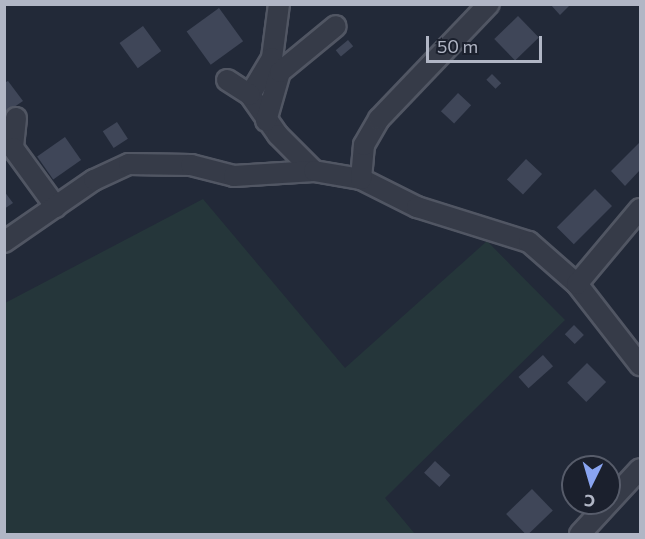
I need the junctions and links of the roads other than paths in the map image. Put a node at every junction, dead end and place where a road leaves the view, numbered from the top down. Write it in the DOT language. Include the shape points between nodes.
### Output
graph roads {
  1 [pos="279,4"];
  2 [pos="489,4"];
  3 [pos="336,26"];
  4 [pos="227,80"];
  5 [pos="250,95"];
  6 [pos="16,118"];
  7 [pos="266,121"];
  8 [pos="314,171"];
  9 [pos="361,178"];
  10 [pos="56,207"];
  11 [pos="640,209"];
  12 [pos="4,242"];
  13 [pos="577,284"];
  14 [pos="640,365"];
  15 [pos="640,469"];
  16 [pos="580,534"];
  1 -- 5 [label="street" via="272,58"];
  2 -- 9 [label="street" via="378,119 364,145"];
  3 -- 7 [label="street" via="279,72"];
  4 -- 5 [label="street"];
  5 -- 7 [label="street"];
  6 -- 10 [label="street" via="14,148"];
  7 -- 8 [label="street"];
  8 -- 9 [label="street"];
  8 -- 10 [label="street" via="234,176 191,165 129,164"];
  9 -- 13 [label="street" via="417,207 516,235"];
  10 -- 12 [label="street"];
  11 -- 13 [label="street"];
  13 -- 14 [label="street"];
  15 -- 16 [label="street"];
}
